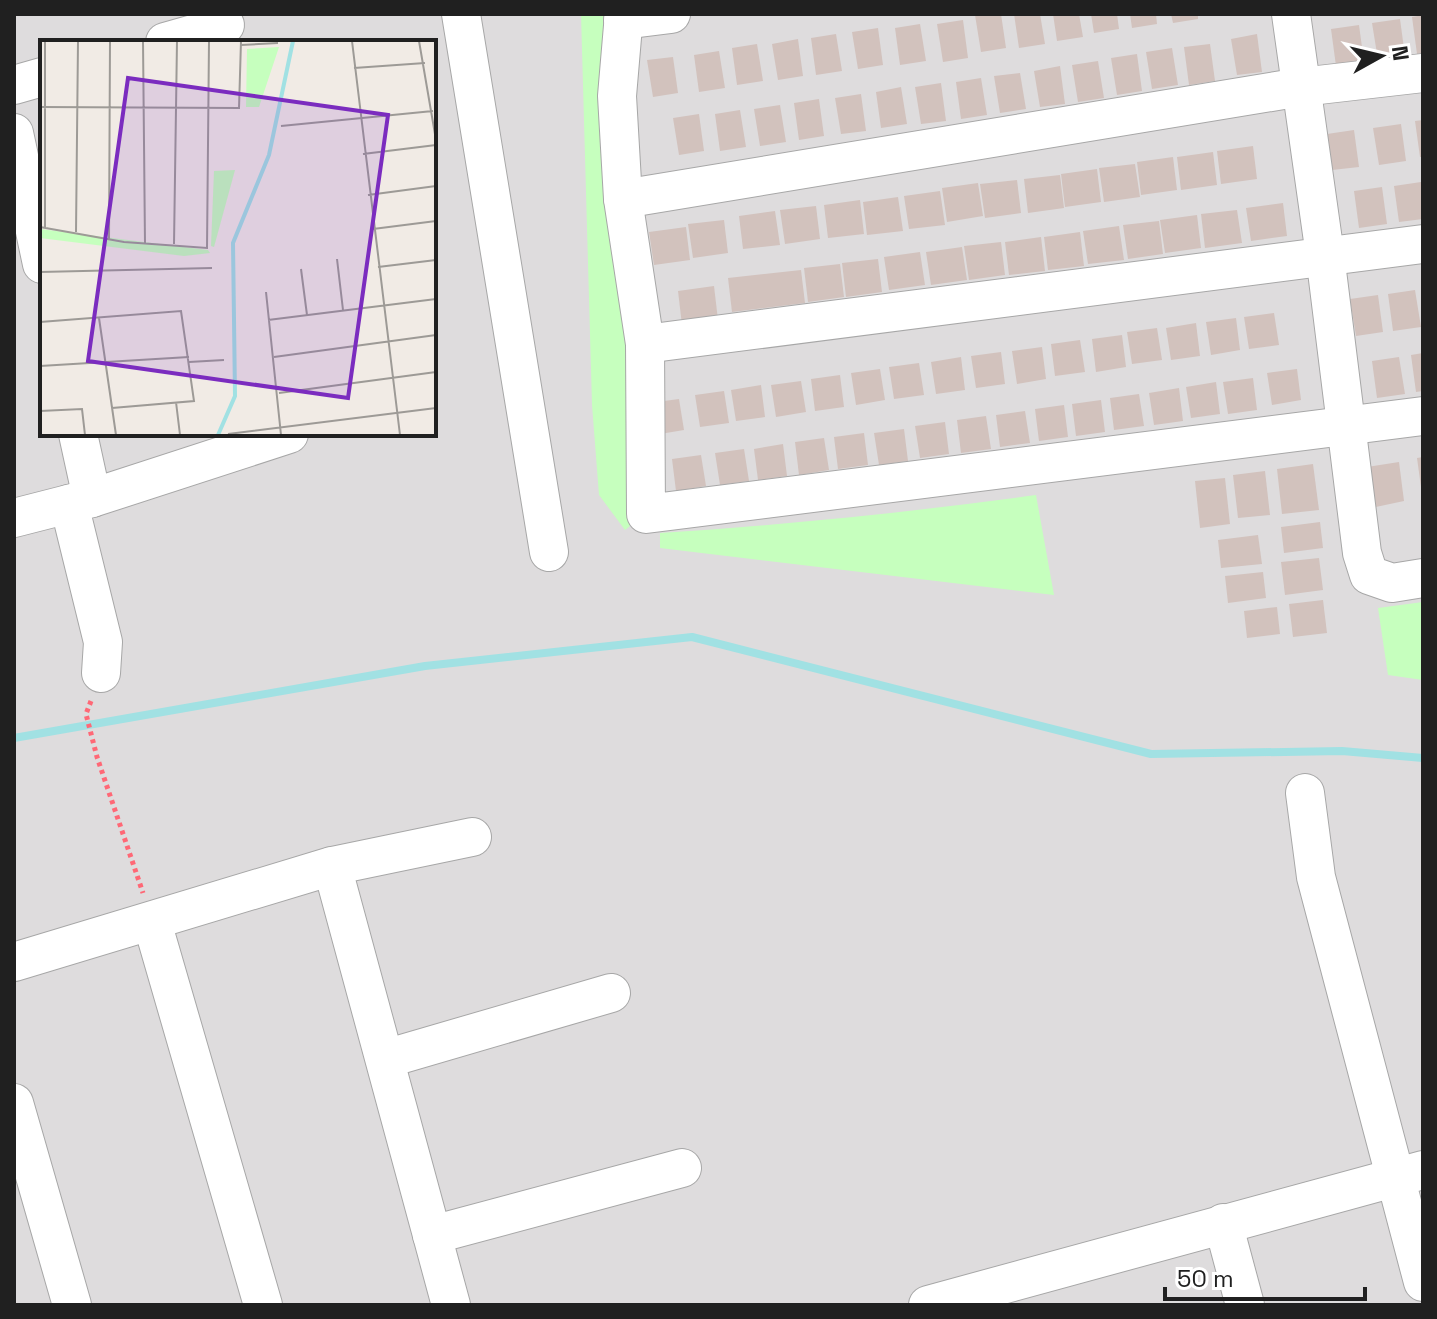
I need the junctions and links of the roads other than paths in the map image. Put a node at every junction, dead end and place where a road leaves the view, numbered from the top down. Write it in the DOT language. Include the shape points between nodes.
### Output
graph roads {
  1 [pos="461,14"];
  2 [pos="671,14"];
  3 [pos="1291,14"];
  4 [pos="623,17"];
  5 [pos="226,27"];
  6 [pos="173,40"];
  7 [pos="1423,73"];
  8 [pos="40,78"];
  9 [pos="14,85"];
  10 [pos="1301,87"];
  11 [pos="14,133"];
  12 [pos="623,199"];
  13 [pos="1423,244"];
  14 [pos="40,255"];
  15 [pos="1325,255"];
  16 [pos="645,344"];
  17 [pos="1423,416"];
  18 [pos="1346,427"];
  19 [pos="78,436"];
  20 [pos="283,436"];
  21 [pos="81,501"];
  22 [pos="14,518"];
  23 [pos="549,552"];
  24 [pos="1423,578"];
  25 [pos="101,673"];
  26 [pos="1305,793"];
  27 [pos="472,837"];
  28 [pos="332,866"];
  29 [pos="152,922"];
  30 [pos="14,962"];
  31 [pos="611,993"];
  32 [pos="385,1059"];
  33 [pos="14,1103"];
  34 [pos="682,1168"];
  35 [pos="1410,1174"];
  36 [pos="1223,1223"];
  37 [pos="432,1235"];
  38 [pos="1423,1282"];
  39 [pos="1028,1292"];
  40 [pos="72,1305"];
  41 [pos="263,1305"];
  42 [pos="451,1305"];
  43 [pos="928,1305"];
  44 [pos="1245,1305"];
  1 -- 23 [label="street"];
  2 -- 4 [label="street"];
  3 -- 10 [label="street"];
  4 -- 12 [label="street" via="617,96"];
  5 -- 6 [label="street"];
  7 -- 10 [label="street"];
  8 -- 9 [label="street"];
  10 -- 12 [label="street"];
  10 -- 15 [label="street"];
  11 -- 14 [label="street"];
  12 -- 16 [label="street"];
  13 -- 15 [label="street"];
  15 -- 16 [label="street"];
  15 -- 18 [label="street"];
  16 -- 18 [label="street" via="646,514"];
  17 -- 18 [label="street"];
  18 -- 24 [label="street" via="1369,575 1392,583"];
  19 -- 21 [label="street"];
  20 -- 21 [label="street"];
  21 -- 22 [label="street"];
  21 -- 25 [label="street" via="103,642"];
  26 -- 35 [label="street" via="1316,877"];
  27 -- 28 [label="street"];
  28 -- 29 [label="street"];
  28 -- 32 [label="street"];
  29 -- 30 [label="street"];
  29 -- 41 [label="street"];
  31 -- 32 [label="street"];
  32 -- 37 [label="street"];
  33 -- 40 [label="street"];
  34 -- 37 [label="street"];
  35 -- 36 [label="street"];
  35 -- 38 [label="street"];
  36 -- 39 [label="street"];
  36 -- 44 [label="street"];
  37 -- 42 [label="street"];
  39 -- 43 [label="street"];
}
